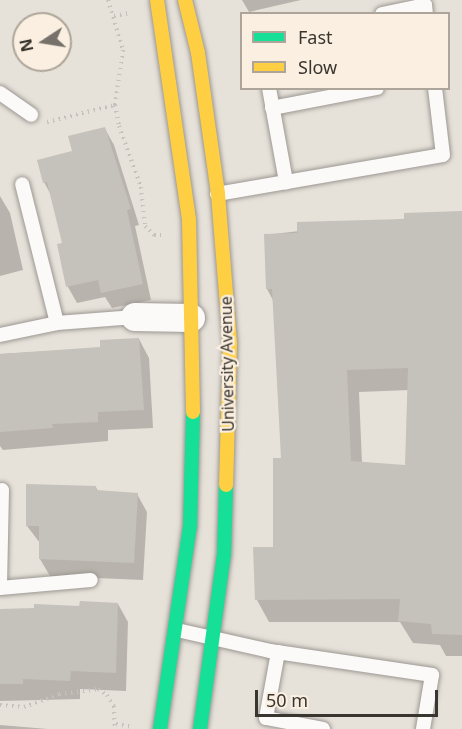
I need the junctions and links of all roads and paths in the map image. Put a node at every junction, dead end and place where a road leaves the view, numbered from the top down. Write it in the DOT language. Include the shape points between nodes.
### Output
graph roads {
  1 [pos="108,0"];
  2 [pos="157,0"];
  3 [pos="185,0"];
  4 [pos="392,12"];
  5 [pos="426,12"];
  6 [pos="130,13"];
  7 [pos="114,16"];
  8 [pos="269,90"];
  9 [pos="367,90"];
  10 [pos="435,90"];
  11 [pos="0,93"];
  12 [pos="115,105"];
  13 [pos="272,108"];
  14 [pos="31,115"];
  15 [pos="286,182"];
  16 [pos="22,184"];
  17 [pos="201,196"];
  18 [pos="165,236"];
  19 [pos="135,317"];
  20 [pos="191,318"];
  21 [pos="57,323"];
  22 [pos="0,335"];
  23 [pos="448,415"];
  24 [pos="462,415"];
  25 [pos="2,490"];
  26 [pos="91,580"];
  27 [pos="177,630"];
  28 [pos="215,639"];
  29 [pos="279,652"];
  30 [pos="0,705"];
  31 [pos="115,727"];
  32 [pos="137,728"];
  33 [pos="160,729"];
  34 [pos="200,729"];
  35 [pos="323,729"];
  36 [pos="423,729"];
  1 -- 7 [label="path"];
  2 -- 17 [label="street, University Avenue"];
  3 -- 17 [label="street, University Avenue" via="198,53"];
  4 -- 5 [label="lane" via="425,5"];
  6 -- 7 [label="path"];
  7 -- 12 [label="path" via="123,50"];
  8 -- 13 [label="lane"];
  9 -- 13 [label="lane"];
  10 -- 15 [label="lane" via="443,154"];
  11 -- 14 [label="lane"];
  12 -- 14 [label="path" via="49,123"];
  12 -- 18 [label="path" via="141,187 145,226 154,235"];
  13 -- 15 [label="lane"];
  15 -- 17 [label="lane"];
  16 -- 21 [label="lane"];
  17 -- 20 [label="street, University Avenue"];
  17 -- 28 [label="street, University Avenue" via="230,344 224,554"];
  19 -- 20 [label="street"];
  19 -- 21 [label="lane"];
  20 -- 27 [label="street, University Avenue" via="189,527"];
  21 -- 22 [label="lane"];
  23 -- 24 [label="path"];
  25 -- 26 [label="lane" via="0,588"];
  27 -- 28 [label="lane"];
  27 -- 33 [label="street, University Avenue"];
  28 -- 29 [label="lane"];
  28 -- 34 [label="street, University Avenue"];
  29 -- 35 [label="lane" via="266,718"];
  29 -- 36 [label="lane" via="432,675"];
  30 -- 31 [label="path" via="24,707 59,694 98,689 114,706"];
  31 -- 32 [label="path"];
}
